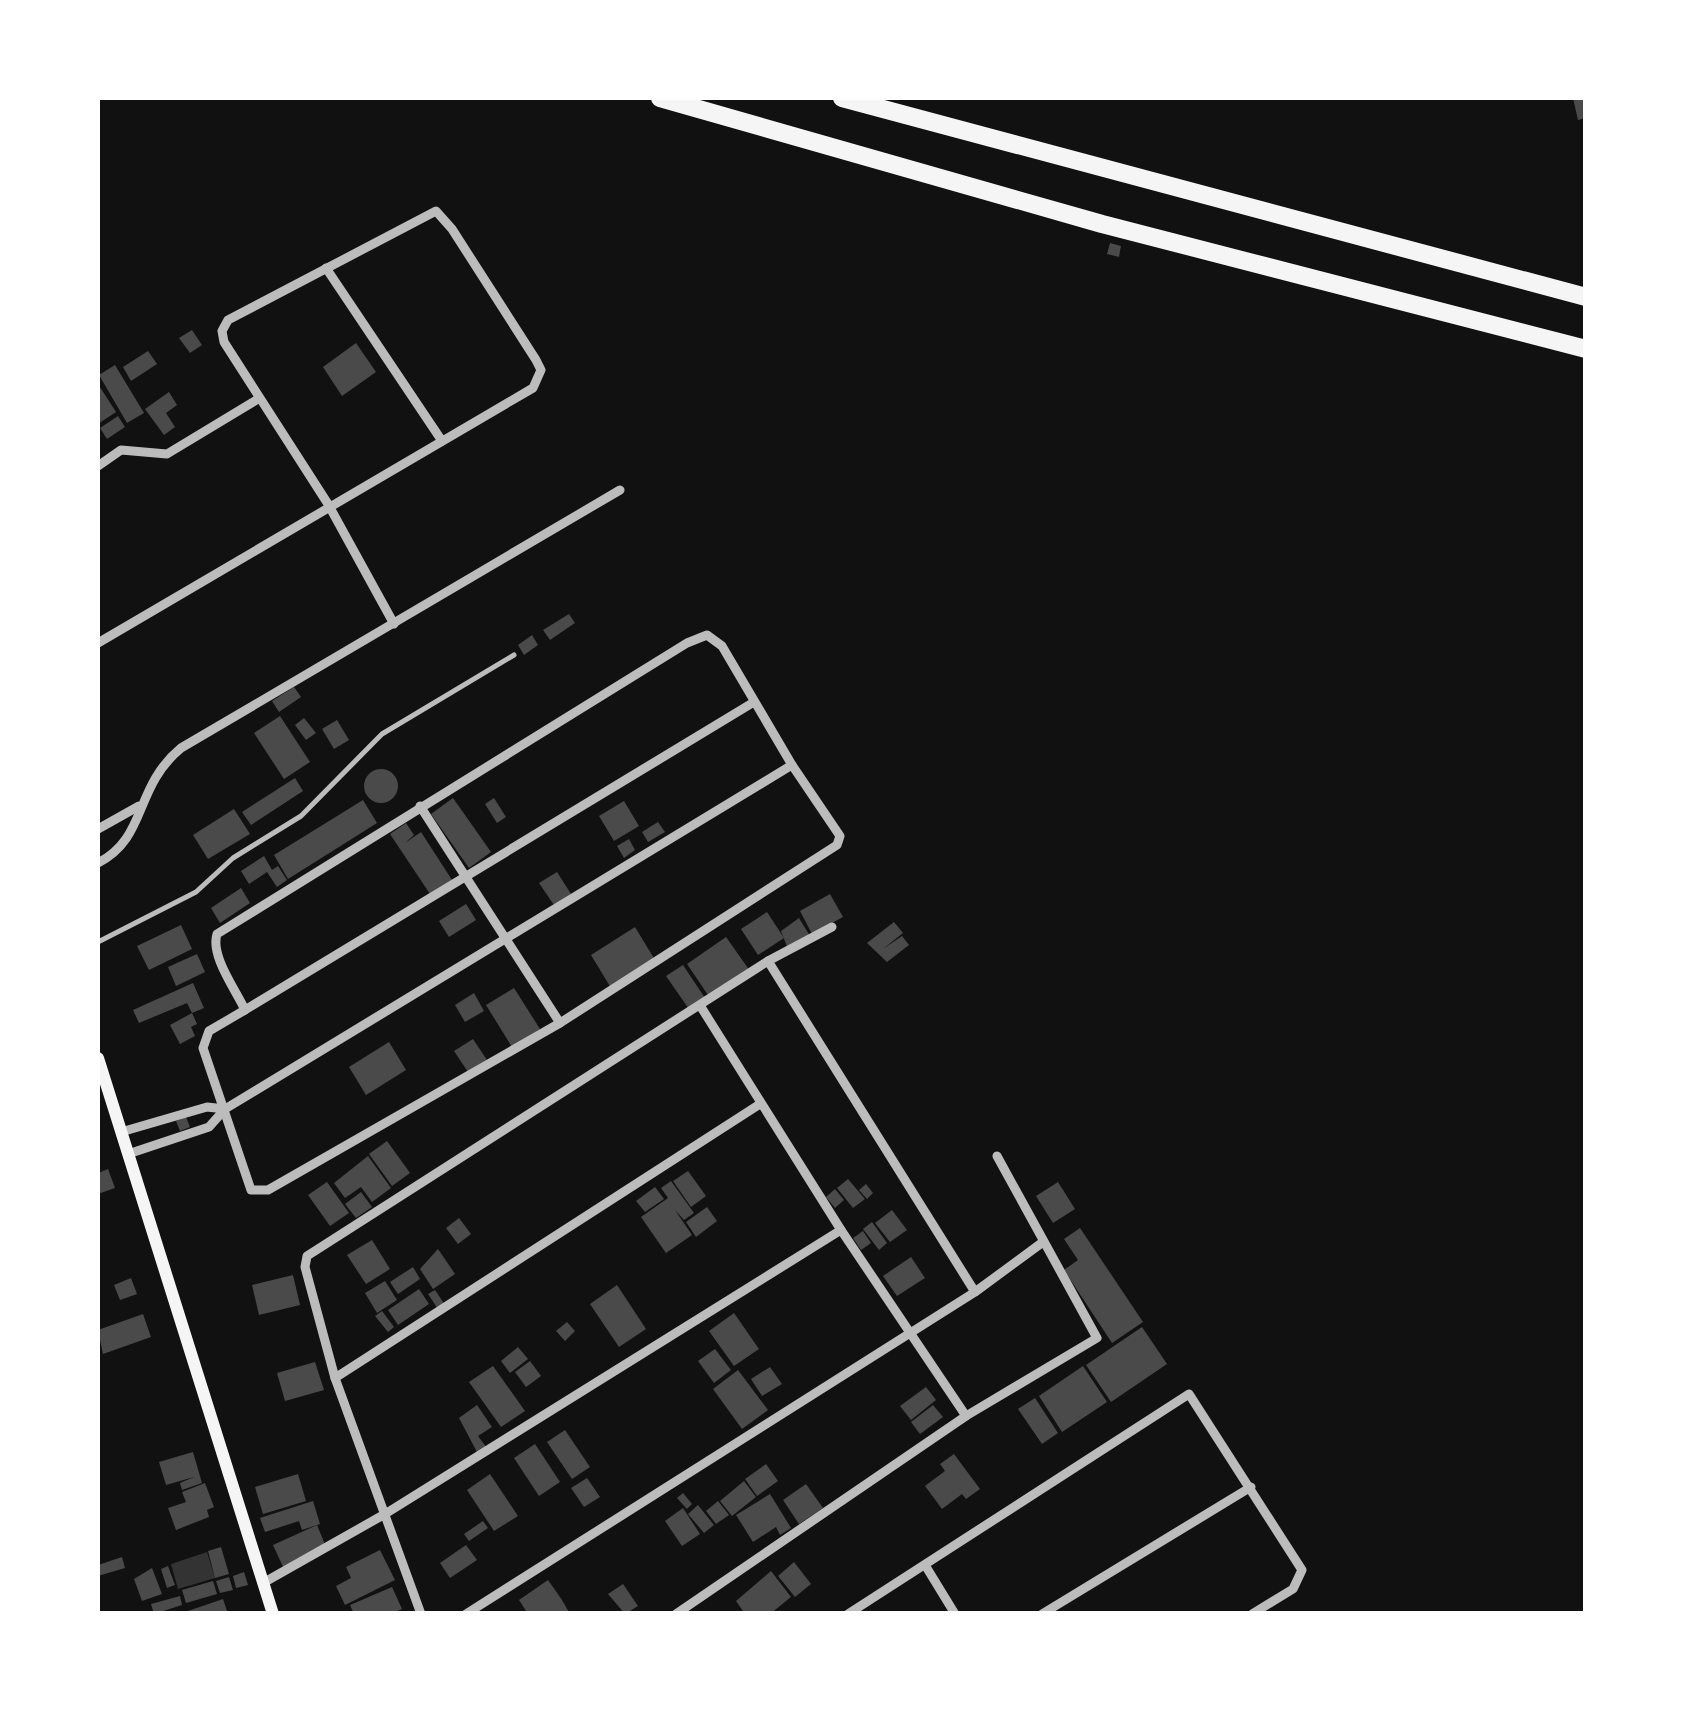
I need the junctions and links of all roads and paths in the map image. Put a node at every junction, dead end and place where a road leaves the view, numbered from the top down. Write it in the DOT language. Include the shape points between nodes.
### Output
graph roads {
  1 [pos="660,98"];
  2 [pos="842,98"];
  3 [pos="326,268"];
  4 [pos="1586,296"];
  5 [pos="1586,349"];
  6 [pos="258,399"];
  7 [pos="442,440"];
  8 [pos="98,466"];
  9 [pos="620,490"];
  10 [pos="328,504"];
  11 [pos="394,624"];
  12 [pos="98,643"];
  13 [pos="514,655"];
  14 [pos="754,702"];
  15 [pos="792,765"];
  16 [pos="139,806"];
  17 [pos="420,806"];
  18 [pos="98,829"];
  19 [pos="98,864"];
  20 [pos="463,875"];
  21 [pos="832,927"];
  22 [pos="507,941"];
  23 [pos="98,942"];
  24 [pos="768,962"];
  25 [pos="701,1007"];
  26 [pos="246,1010"];
  27 [pos="560,1022"];
  28 [pos="98,1058"];
  29 [pos="760,1104"];
  30 [pos="226,1109"];
  31 [pos="168,1118"];
  32 [pos="122,1132"];
  33 [pos="176,1139"];
  34 [pos="128,1154"];
  35 [pos="997,1156"];
  36 [pos="841,1230"];
  37 [pos="1043,1242"];
  38 [pos="975,1292"];
  39 [pos="911,1330"];
  40 [pos="335,1378"];
  41 [pos="966,1416"];
  42 [pos="1251,1487"];
  43 [pos="385,1514"];
  44 [pos="925,1565"];
  45 [pos="263,1584"];
  46 [pos="273,1614"];
  47 [pos="421,1614"];
  48 [pos="466,1614"];
  49 [pos="676,1614"];
  50 [pos="848,1614"];
  51 [pos="955,1614"];
  52 [pos="1042,1614"];
  53 [pos="1252,1614"];
  1 -- 5 [label="highway" via="1102,224"];
  2 -- 4 [label="highway"];
  3 -- 6 [label="street" via="224,326 224,342"];
  3 -- 7 [label="street"];
  3 -- 7 [label="street" via="430,212 452,229 541,370 534,388"];
  6 -- 8 [label="street" via="166,454 121,450"];
  6 -- 10 [label="street"];
  7 -- 10 [label="street"];
  9 -- 11 [label="street"];
  10 -- 11 [label="street"];
  10 -- 12 [label="street"];
  11 -- 16 [label="street" via="180,748 154,774"];
  13 -- 23 [label="lane" via="382,734 301,816 233,858 196,892"];
  14 -- 15 [label="street"];
  14 -- 17 [label="street" via="722,646 699,637"];
  14 -- 20 [label="street"];
  15 -- 22 [label="street"];
  15 -- 27 [label="street" via="840,836 837,846"];
  16 -- 18 [label="street"];
  16 -- 19 [label="street" via="126,843"];
  17 -- 20 [label="street"];
  17 -- 26 [label="street" via="218,934 214,943"];
  20 -- 22 [label="street"];
  20 -- 26 [label="street"];
  21 -- 24 [label="street"];
  22 -- 27 [label="street"];
  22 -- 30 [label="street"];
  24 -- 25 [label="street"];
  24 -- 38 [label="street"];
  25 -- 29 [label="street"];
  25 -- 40 [label="street" via="312,1251 305,1267"];
  26 -- 30 [label="street" via="204,1038"];
  27 -- 30 [label="street" via="262,1192 251,1190"];
  28 -- 32 [label="main road"];
  29 -- 36 [label="street"];
  29 -- 40 [label="street"];
  30 -- 31 [label="street"];
  30 -- 33 [label="street" via="209,1127"];
  31 -- 32 [label="street"];
  31 -- 33 [label="street"];
  32 -- 34 [label="main road"];
  33 -- 34 [label="street"];
  34 -- 45 [label="main road"];
  35 -- 37 [label="street"];
  36 -- 39 [label="street"];
  36 -- 43 [label="street"];
  37 -- 38 [label="street"];
  37 -- 41 [label="street" via="1096,1338"];
  38 -- 39 [label="street"];
  39 -- 41 [label="street"];
  39 -- 48 [label="street"];
  40 -- 43 [label="street"];
  41 -- 49 [label="street"];
  42 -- 44 [label="street" via="1190,1394"];
  42 -- 52 [label="street"];
  42 -- 53 [label="street" via="1302,1570 1293,1589"];
  43 -- 45 [label="street"];
  43 -- 47 [label="street"];
  44 -- 50 [label="street"];
  44 -- 51 [label="street"];
  45 -- 46 [label="main road"];
}
